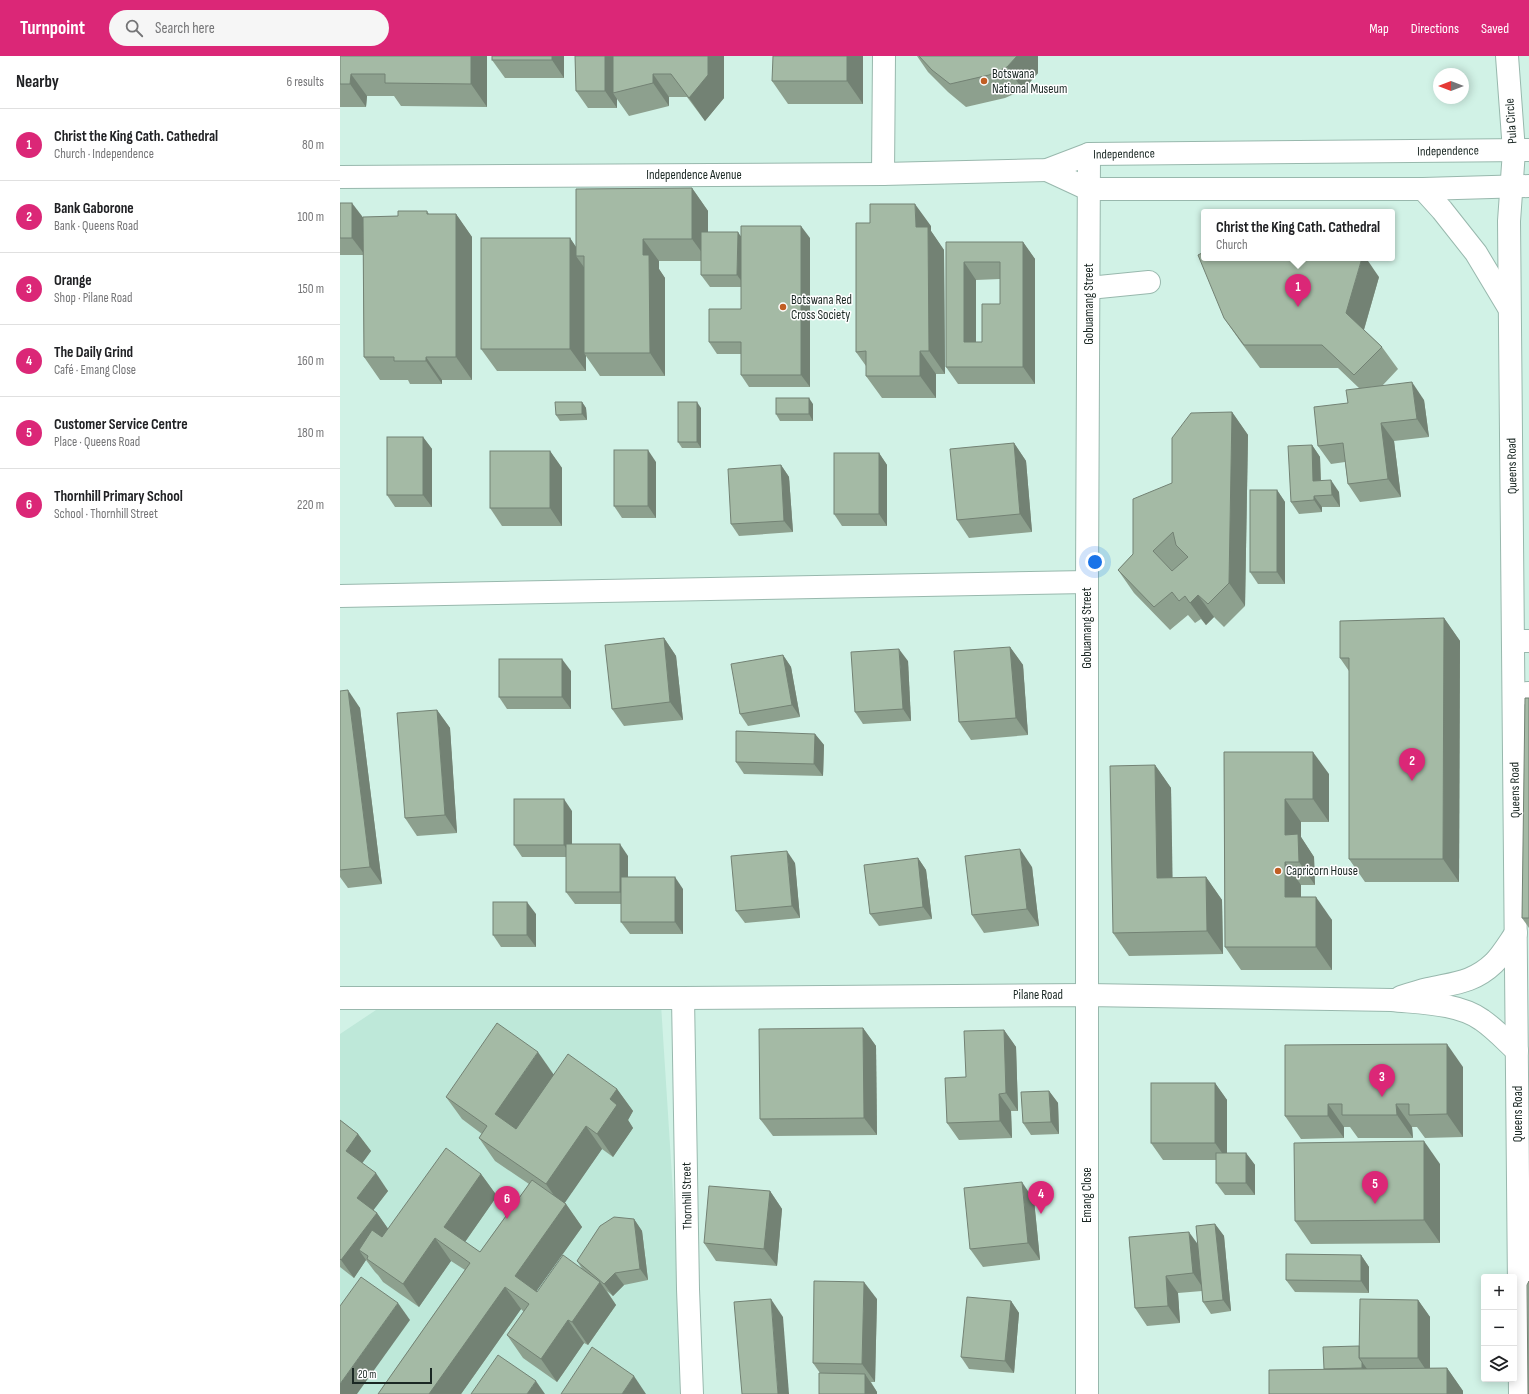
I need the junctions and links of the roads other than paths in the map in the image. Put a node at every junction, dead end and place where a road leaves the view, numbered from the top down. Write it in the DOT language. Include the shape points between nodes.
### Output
graph roads {
  1 [pos="884,56"];
  2 [pos="1507,56"];
  3 [pos="1521,151"];
  4 [pos="1089,154"];
  5 [pos="1047,170"];
  6 [pos="883,174"];
  7 [pos="340,177"];
  8 [pos="1520,186"];
  9 [pos="1088,189"];
  10 [pos="1423,189"];
  11 [pos="1149,282"];
  12 [pos="1089,288"];
  13 [pos="1510,309"];
  14 [pos="1087,582"];
  15 [pos="340,596"];
  16 [pos="1521,641"];
  17 [pos="1522,694"];
  18 [pos="1516,933"];
  19 [pos="1523,959"];
  20 [pos="1087,995"];
  21 [pos="340,998"];
  22 [pos="683,998"];
  23 [pos="1392,1000"];
  24 [pos="1517,1051"];
  25 [pos="1524,1267"];
  26 [pos="692,1394"];
  27 [pos="1087,1394"];
  28 [pos="1520,1394"];
  1 -- 6 [label="street"];
  2 -- 3 [label="street, Pula Circle"];
  3 -- 4 [label="street, Independence"];
  3 -- 8 [label="street, Pula Circle"];
  4 -- 5 [label="street, Independence"];
  4 -- 9 [label="street, Gobuamang Street"];
  5 -- 6 [label="street, Independence Avenue"];
  5 -- 9 [label="street"];
  6 -- 7 [label="street, Independence Avenue"];
  8 -- 10 [label="street"];
  8 -- 13 [label="street, Queens Road" via="1509,221"];
  9 -- 10 [label="street"];
  9 -- 12 [label="street, Gobuamang Street"];
  10 -- 13 [label="street" via="1476,253"];
  11 -- 12 [label="street"];
  12 -- 14 [label="street, Gobuamang Street"];
  13 -- 16 [label="street, Queens Road"];
  14 -- 15 [label="street"];
  14 -- 20 [label="street, Gobuamang Street"];
  16 -- 17 [label="street, Queens Road"];
  17 -- 18 [label="street, Queens Road"];
  18 -- 19 [label="street, Queens Road"];
  18 -- 23 [label="street" via="1495,962 1484,971 1467,980"];
  19 -- 24 [label="street, Queens Road"];
  20 -- 22 [label="street, Pilane Road"];
  20 -- 23 [label="street, Pilane Road"];
  20 -- 27 [label="street, Emang Close"];
  21 -- 22 [label="street, Pilane Road"];
  22 -- 26 [label="street, Thornhill Street"];
  23 -- 24 [label="street" via="1462,1010 1481,1019"];
  24 -- 25 [label="street, Queens Road"];
  25 -- 28 [label="street, Queens Road"];
}
